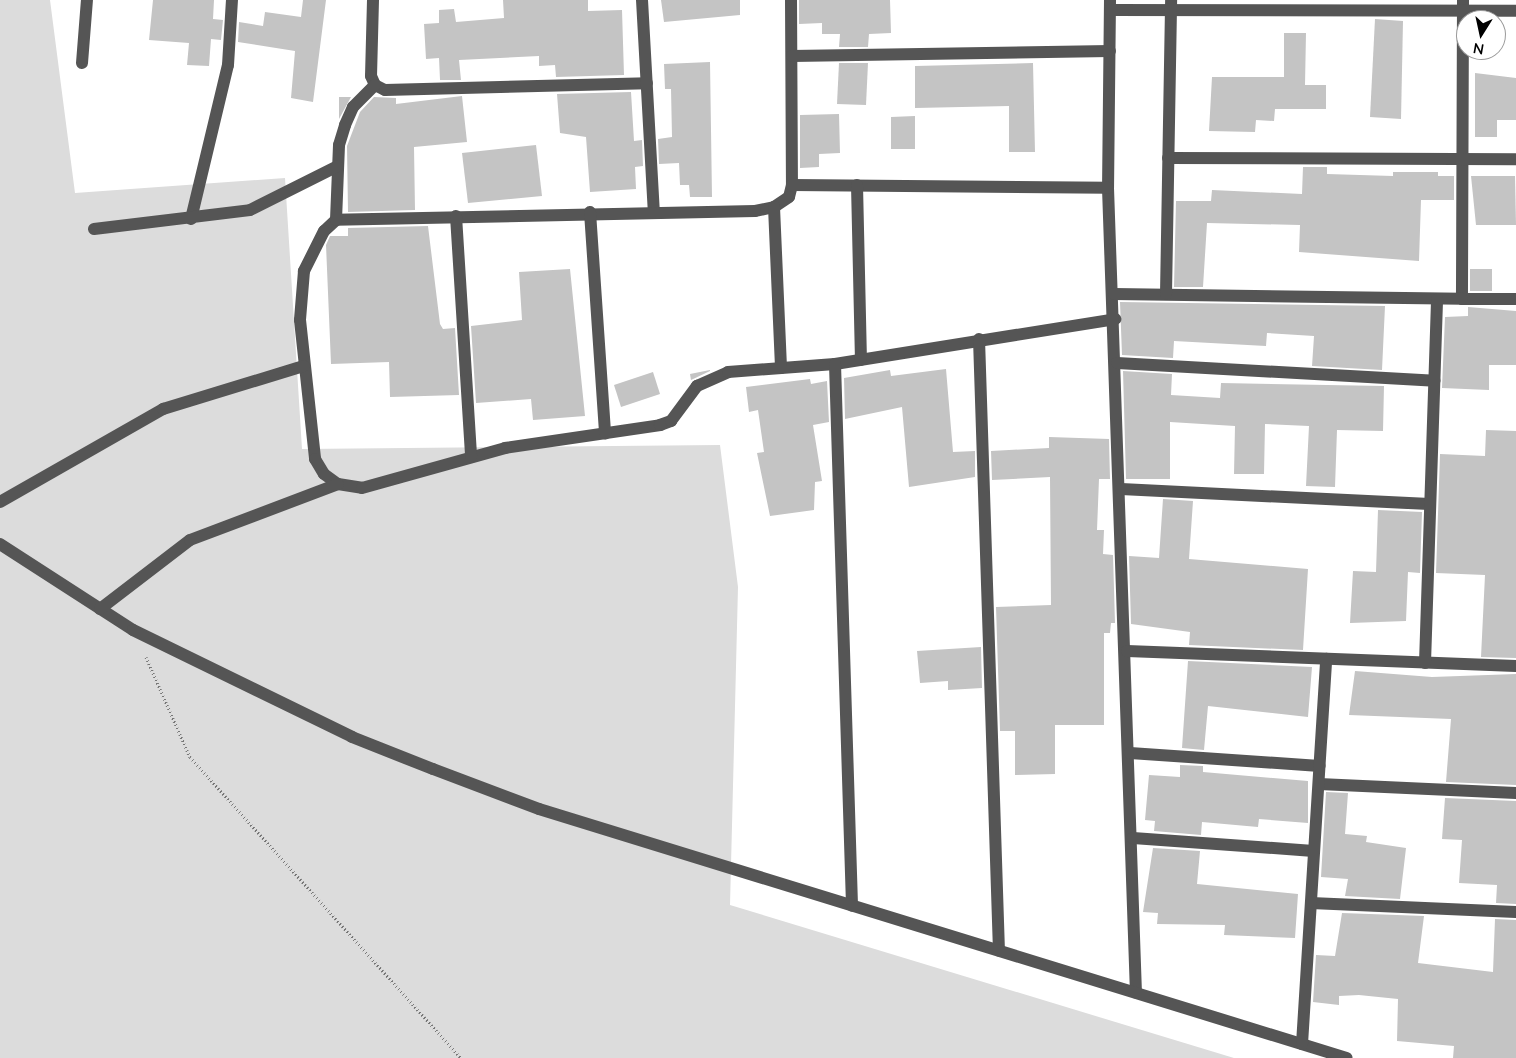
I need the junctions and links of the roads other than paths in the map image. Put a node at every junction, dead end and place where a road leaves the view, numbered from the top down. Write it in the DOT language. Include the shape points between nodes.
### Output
graph roads {
  1 [pos="87,0"];
  2 [pos="232,0"];
  3 [pos="373,0"];
  4 [pos="642,0"];
  5 [pos="791,0"];
  6 [pos="1110,5"];
  7 [pos="1171,5"];
  8 [pos="1462,6"];
  9 [pos="1516,11"];
  10 [pos="1110,50"];
  11 [pos="792,56"];
  12 [pos="82,62"];
  13 [pos="648,83"];
  14 [pos="375,86"];
  15 [pos="1168,158"];
  16 [pos="1462,159"];
  17 [pos="1516,159"];
  18 [pos="338,166"];
  19 [pos="792,185"];
  20 [pos="857,185"];
  21 [pos="1108,188"];
  22 [pos="774,207"];
  23 [pos="590,212"];
  24 [pos="654,212"];
  25 [pos="456,216"];
  26 [pos="191,219"];
  27 [pos="336,220"];
  28 [pos="94,229"];
  29 [pos="1114,294"];
  30 [pos="1166,294"];
  31 [pos="1437,299"];
  32 [pos="1462,299"];
  33 [pos="1516,299"];
  34 [pos="1115,319"];
  35 [pos="979,339"];
  36 [pos="861,360"];
  37 [pos="1117,363"];
  38 [pos="835,364"];
  39 [pos="304,366"];
  40 [pos="781,368"];
  41 [pos="1434,381"];
  42 [pos="605,433"];
  43 [pos="470,457"];
  44 [pos="338,484"];
  45 [pos="1121,489"];
  46 [pos="0,502"];
  47 [pos="1430,504"];
  48 [pos="0,544"];
  49 [pos="100,609"];
  50 [pos="1127,651"];
  51 [pos="1326,659"];
  52 [pos="1425,663"];
  53 [pos="1516,666"];
  54 [pos="1130,753"];
  55 [pos="1320,766"];
  56 [pos="1319,784"];
  57 [pos="1516,793"];
  58 [pos="1133,838"];
  59 [pos="1314,851"];
  60 [pos="1311,903"];
  61 [pos="852,906"];
  62 [pos="1516,912"];
  63 [pos="999,951"];
  64 [pos="1136,993"];
  65 [pos="1302,1044"];
  66 [pos="1347,1058"];
  1 -- 12 [label="street"];
  2 -- 26 [label="street" via="228,65"];
  3 -- 14 [label="street" via="371,76"];
  4 -- 13 [label="street"];
  5 -- 11 [label="street"];
  6 -- 7 [label="street"];
  6 -- 10 [label="street"];
  7 -- 8 [label="street"];
  7 -- 15 [label="street"];
  8 -- 9 [label="street"];
  8 -- 16 [label="street"];
  10 -- 11 [label="street"];
  10 -- 21 [label="street"];
  11 -- 19 [label="street"];
  13 -- 14 [label="street" via="397,91"];
  13 -- 24 [label="street"];
  14 -- 18 [label="street" via="353,107 344,125"];
  15 -- 16 [label="street"];
  15 -- 30 [label="street"];
  16 -- 17 [label="street"];
  16 -- 32 [label="street"];
  18 -- 26 [label="street" via="272,203 226,216"];
  18 -- 27 [label="street"];
  19 -- 20 [label="street"];
  19 -- 22 [label="street" via="789,197"];
  20 -- 21 [label="street"];
  20 -- 36 [label="street"];
  21 -- 29 [label="street"];
  22 -- 24 [label="street"];
  22 -- 40 [label="street"];
  23 -- 24 [label="street"];
  23 -- 25 [label="street"];
  23 -- 42 [label="street"];
  25 -- 27 [label="street"];
  25 -- 43 [label="street"];
  26 -- 28 [label="street"];
  27 -- 39 [label="street" via="324,230 304,271 300,320"];
  29 -- 30 [label="street"];
  29 -- 34 [label="street"];
  30 -- 31 [label="street"];
  31 -- 32 [label="street"];
  31 -- 41 [label="street"];
  32 -- 33 [label="street"];
  34 -- 35 [label="street"];
  34 -- 37 [label="street"];
  35 -- 36 [label="street"];
  35 -- 63 [label="street"];
  36 -- 38 [label="street"];
  37 -- 41 [label="street"];
  37 -- 45 [label="street"];
  38 -- 40 [label="street"];
  38 -- 61 [label="street"];
  39 -- 44 [label="street" via="315,459 324,474"];
  39 -- 46 [label="street" via="163,409"];
  40 -- 42 [label="street" via="708,378 697,386 671,421"];
  41 -- 47 [label="street"];
  42 -- 43 [label="street"];
  43 -- 44 [label="street" via="362,488"];
  44 -- 49 [label="street" via="190,540"];
  45 -- 47 [label="street"];
  45 -- 50 [label="street"];
  47 -- 52 [label="street"];
  48 -- 49 [label="street"];
  49 -- 61 [label="street" via="133,630 352,737 433,769 539,809"];
  50 -- 51 [label="street"];
  50 -- 54 [label="street"];
  51 -- 52 [label="street"];
  51 -- 55 [label="street"];
  52 -- 53 [label="street"];
  54 -- 55 [label="street"];
  54 -- 58 [label="street"];
  55 -- 56 [label="street"];
  56 -- 57 [label="street"];
  56 -- 59 [label="street"];
  58 -- 59 [label="street"];
  58 -- 64 [label="street"];
  59 -- 60 [label="street"];
  60 -- 62 [label="street"];
  60 -- 65 [label="street"];
  61 -- 63 [label="street"];
  63 -- 64 [label="street"];
  64 -- 65 [label="street"];
  65 -- 66 [label="street"];
}
